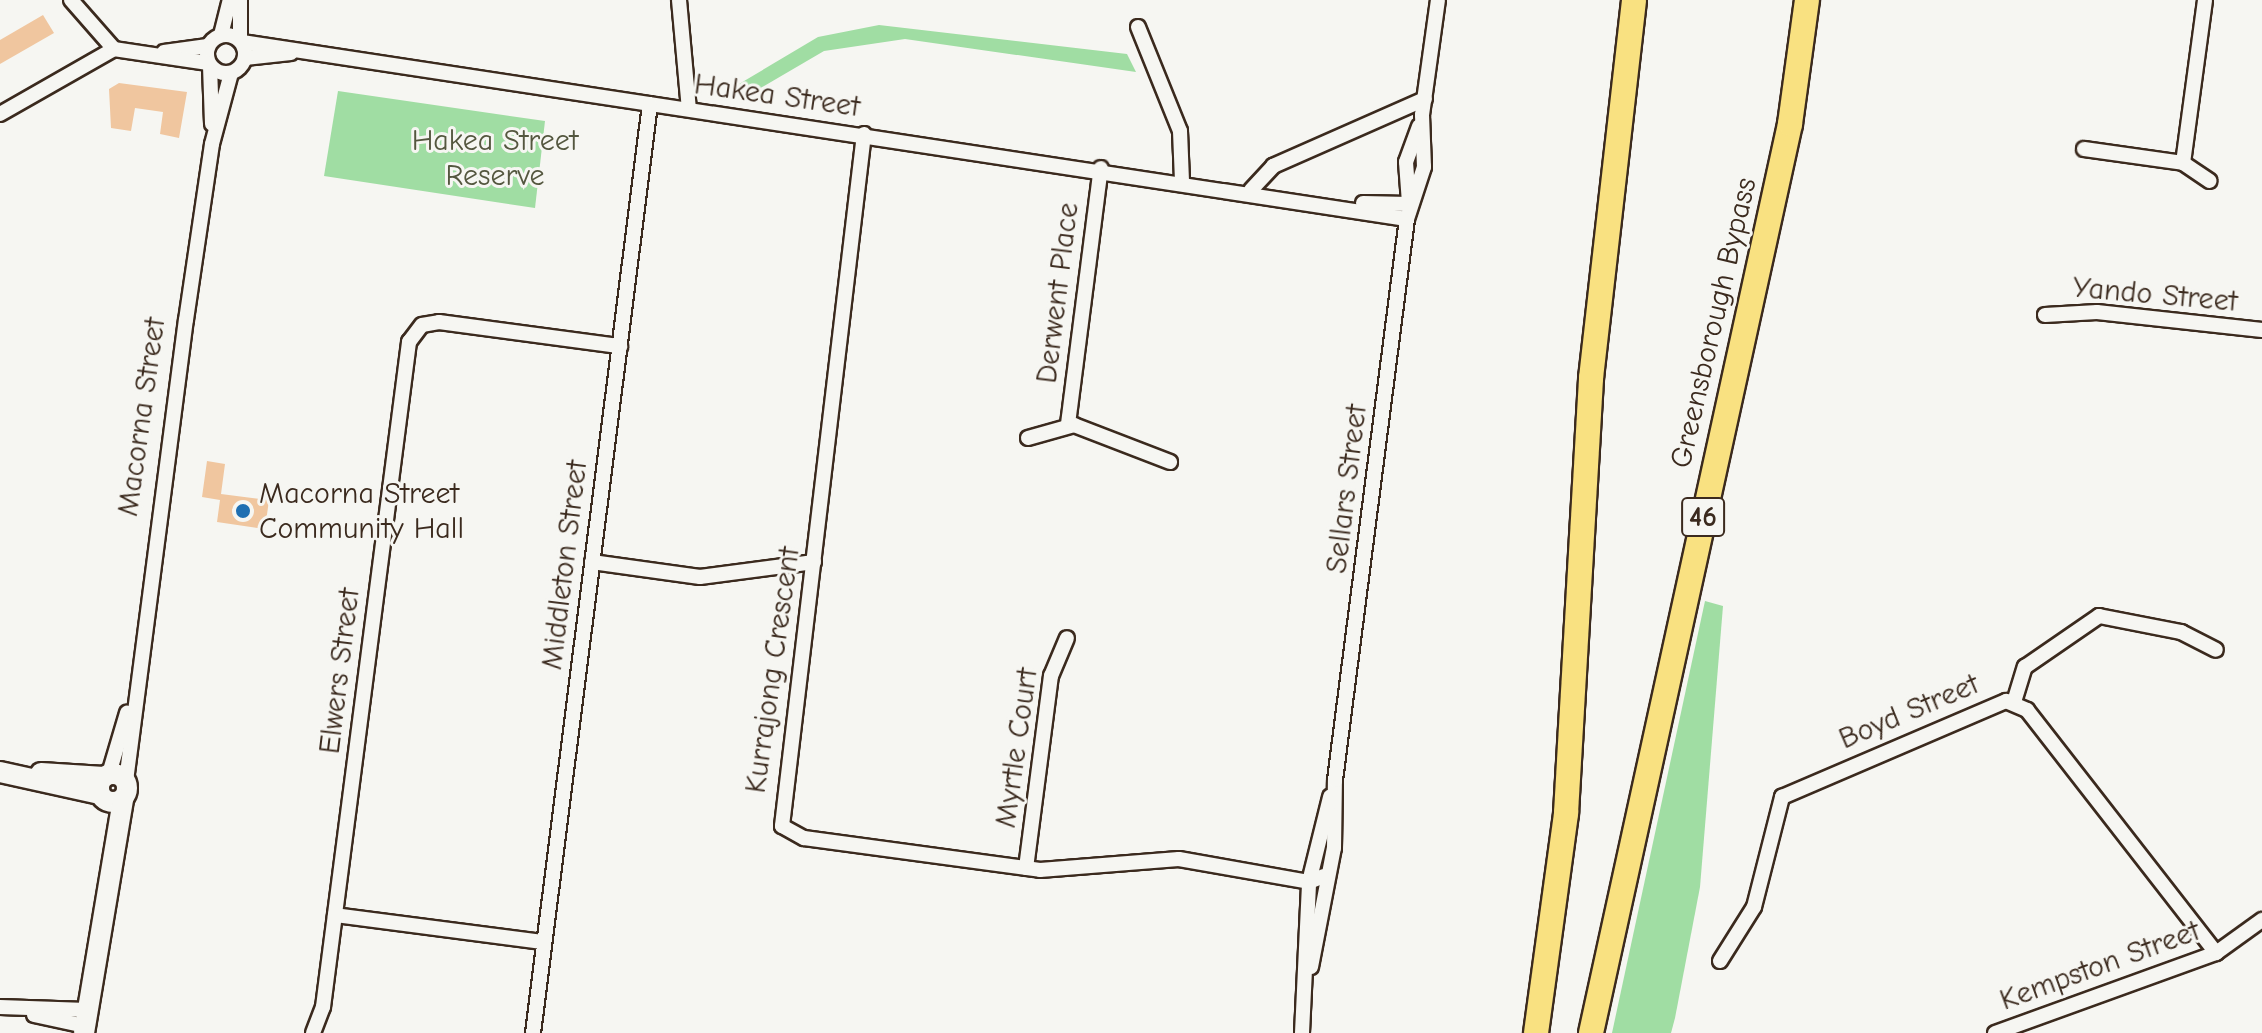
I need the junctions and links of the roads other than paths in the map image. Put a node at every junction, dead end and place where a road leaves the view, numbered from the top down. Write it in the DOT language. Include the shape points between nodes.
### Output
graph roads {
  1 [pos="71,0"];
  2 [pos="230,0"];
  3 [pos="240,0"];
  4 [pos="679,0"];
  5 [pos="1438,0"];
  6 [pos="1634,0"];
  7 [pos="1807,0"];
  8 [pos="2205,0"];
  9 [pos="1138,27"];
  10 [pos="221,35"];
  11 [pos="241,41"];
  12 [pos="208,46"];
  13 [pos="114,49"];
  14 [pos="151,52"];
  15 [pos="295,53"];
  16 [pos="245,58"];
  17 [pos="209,64"];
  18 [pos="231,73"];
  19 [pos="1425,99"];
  20 [pos="650,104"];
  21 [pos="689,109"];
  22 [pos="0,114"];
  23 [pos="864,134"];
  24 [pos="212,144"];
  25 [pos="2084,149"];
  26 [pos="2183,163"];
  27 [pos="1101,168"];
  28 [pos="1182,180"];
  29 [pos="2210,181"];
  30 [pos="1251,190"];
  31 [pos="1408,212"];
  32 [pos="2045,315"];
  33 [pos="2262,330"];
  34 [pos="620,346"];
  35 [pos="1068,424"];
  36 [pos="1028,438"];
  37 [pos="1170,462"];
  38 [pos="592,562"];
  39 [pos="814,562"];
  40 [pos="1067,638"];
  41 [pos="2216,650"];
  42 [pos="2014,702"];
  43 [pos="7,773"];
  44 [pos="111,787"];
  45 [pos="1026,868"];
  46 [pos="1315,877"];
  47 [pos="335,915"];
  48 [pos="2262,920"];
  49 [pos="543,942"];
  50 [pos="2216,953"];
  51 [pos="1720,961"];
  52 [pos="6,1007"];
  53 [pos="85,1023"];
  54 [pos="313,1033"];
  55 [pos="533,1033"];
  56 [pos="1302,1033"];
  57 [pos="1536,1033"];
  58 [pos="1591,1033"];
  59 [pos="1995,1033"];
  1 -- 13 [label="street"];
  2 -- 10 [label="street"];
  3 -- 11 [label="street"];
  4 -- 21 [label="street"];
  5 -- 19 [label="street, Sellars Street"];
  6 -- 57 [label="highway" via="1591,378 1569,775"];
  7 -- 58 [label="highway, Greensborough Bypass / 46" via="1788,136"];
  8 -- 26 [label="street"];
  9 -- 28 [label="street" via="1180,131"];
  10 -- 11 [label="street"];
  10 -- 12 [label="street"];
  11 -- 15 [label="street, Hakea Street"];
  11 -- 16 [label="street"];
  12 -- 14 [label="street"];
  12 -- 17 [label="street"];
  13 -- 14 [label="street"];
  13 -- 22 [label="street"];
  14 -- 17 [label="street"];
  15 -- 16 [label="street, Hakea Street"];
  15 -- 20 [label="street, Hakea Street"];
  16 -- 18 [label="street"];
  17 -- 18 [label="street"];
  17 -- 24 [label="street, Macorna Street"];
  18 -- 24 [label="street, Macorna Street"];
  19 -- 30 [label="street" via="1273,166"];
  19 -- 31 [label="street, Sellars Street" via="1424,167"];
  20 -- 21 [label="street, Hakea Street"];
  20 -- 34 [label="street, Middleton Street"];
  21 -- 23 [label="street, Hakea Street"];
  23 -- 27 [label="street, Hakea Street"];
  23 -- 39 [label="street, Kurrajong Crescent"];
  24 -- 44 [label="street, Macorna Street" via="132,698"];
  25 -- 26 [label="street"];
  26 -- 29 [label="street"];
  27 -- 28 [label="street, Hakea Street"];
  27 -- 35 [label="street, Derwent Place"];
  28 -- 30 [label="street, Hakea Street"];
  30 -- 31 [label="street, Hakea Street"];
  31 -- 46 [label="street, Sellars Street" via="1335,780 1334,848"];
  32 -- 33 [label="street, Yando Street" via="2097,312"];
  34 -- 38 [label="street, Middleton Street"];
  34 -- 47 [label="street, Elwers Street" via="439,322 422,325 409,342"];
  35 -- 36 [label="street, Derwent Place"];
  35 -- 37 [label="street, Derwent Place"];
  38 -- 39 [label="street" via="700,577"];
  38 -- 49 [label="street, Middleton Street"];
  39 -- 45 [label="street, Kurrajong Crescent" via="782,826 804,838"];
  40 -- 45 [label="street, Myrtle Court" via="1051,676"];
  41 -- 42 [label="street" via="2181,632 2099,616 2025,667"];
  42 -- 50 [label="street, Boyd Street"];
  42 -- 51 [label="street, Boyd Street" via="1998,702 1782,797 1754,907"];
  43 -- 44 [label="street"];
  44 -- 53 [label="street, Macorna Street" via="106,873"];
  45 -- 46 [label="street, Kurrajong Crescent" via="1179,859"];
  46 -- 56 [label="street, Sellars Street" via="1325,913"];
  47 -- 49 [label="street"];
  47 -- 54 [label="street, Elwers Street"];
  48 -- 50 [label="street, Kempston Street"];
  49 -- 55 [label="street, Middleton Street"];
  50 -- 59 [label="street, Kempston Street"];
  52 -- 53 [label="street"];
}
